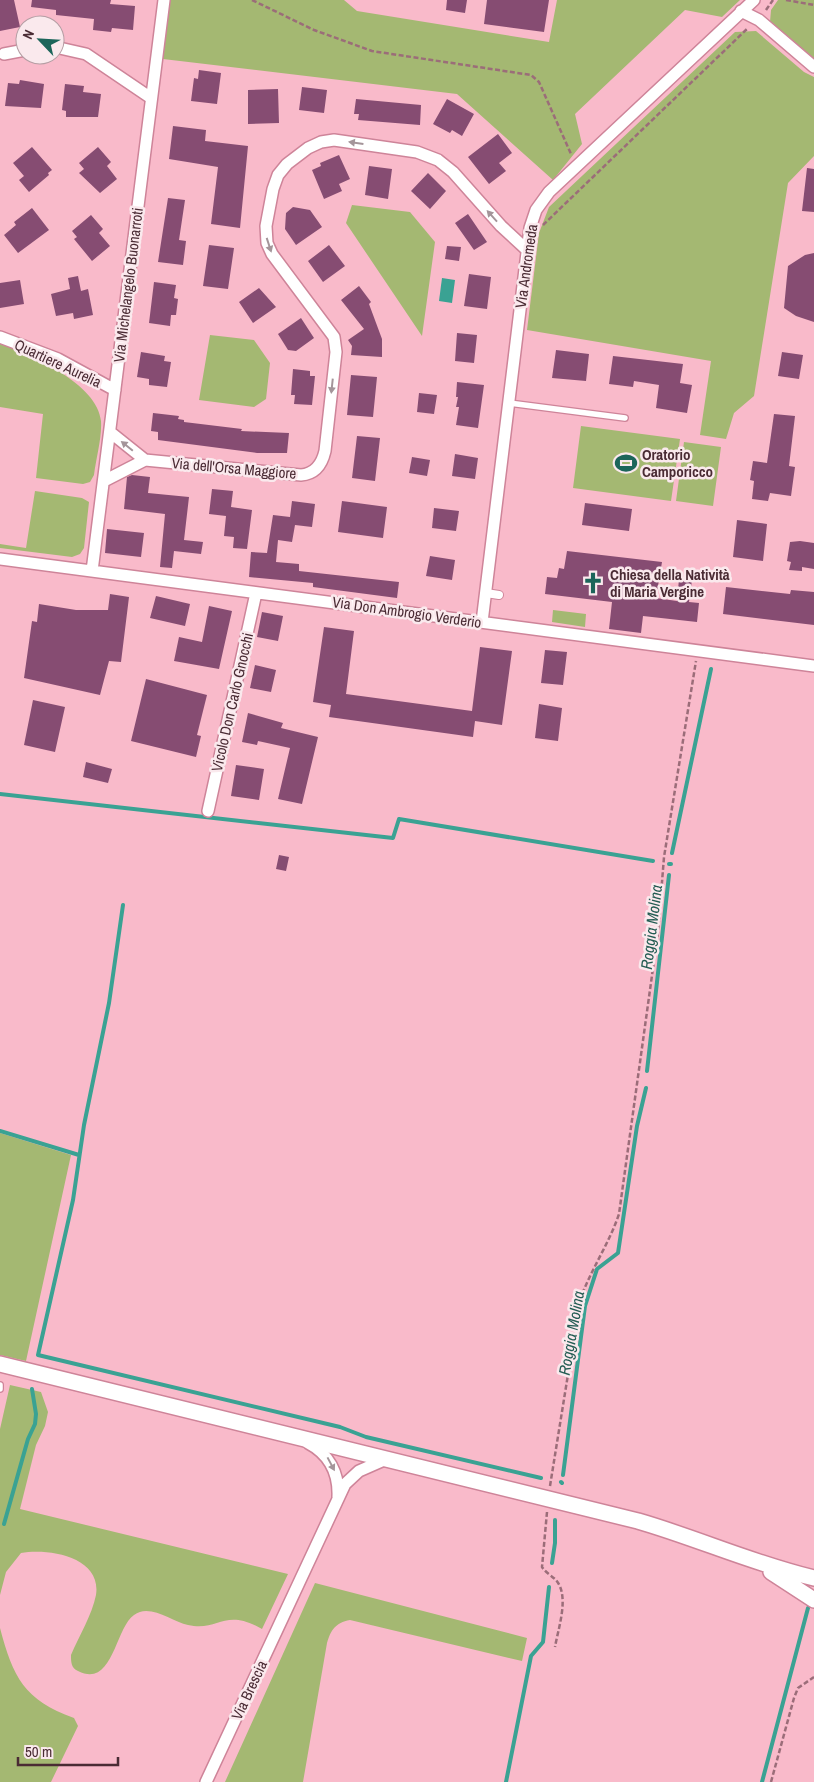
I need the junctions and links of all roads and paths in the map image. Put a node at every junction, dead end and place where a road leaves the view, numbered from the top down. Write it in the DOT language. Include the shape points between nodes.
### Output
graph roads {
  1 [pos="164,0"];
  2 [pos="252,0"];
  3 [pos="754,0"];
  4 [pos="774,0"];
  5 [pos="786,0"];
  6 [pos="814,5"];
  7 [pos="741,11"];
  8 [pos="759,20"];
  9 [pos="65,49"];
  10 [pos="15,52"];
  11 [pos="1,55"];
  12 [pos="814,67"];
  13 [pos="151,98"];
  14 [pos="577,166"];
  15 [pos="550,212"];
  16 [pos="527,250"];
  17 [pos="0,337"];
  18 [pos="115,390"];
  19 [pos="509,403"];
  20 [pos="625,418"];
  21 [pos="110,432"];
  22 [pos="145,460"];
  23 [pos="104,481"];
  24 [pos="0,559"];
  25 [pos="92,571"];
  26 [pos="256,592"];
  27 [pos="486,593"];
  28 [pos="499,595"];
  29 [pos="482,622"];
  30 [pos="697,651"];
  31 [pos="814,666"];
  32 [pos="208,811"];
  33 [pos="0,1364"];
  34 [pos="305,1440"];
  35 [pos="384,1460"];
  36 [pos="338,1498"];
  37 [pos="548,1500"];
  38 [pos="757,1563"];
  39 [pos="814,1578"];
  40 [pos="814,1600"];
  41 [pos="555,1647"];
  42 [pos="814,1678"];
  43 [pos="206,1782"];
  44 [pos="771,1782"];
  1 -- 13 [label="street, Via Michelangelo Buonarroti"];
  2 -- 14 [label="path" via="314,30 364,49 531,75 539,82"];
  3 -- 7 [label="street, Via Andromeda"];
  4 -- 8 [label="path"];
  5 -- 6 [label="path"];
  7 -- 8 [label="street"];
  7 -- 14 [label="street, Via Andromeda"];
  8 -- 12 [label="street"];
  8 -- 15 [label="path" via="546,224 537,226"];
  9 -- 13 [label="street" via="86,54"];
  10 -- 11 [label="street"];
  13 -- 18 [label="street, Via Michelangelo Buonarroti"];
  14 -- 16 [label="street, Via Andromeda" via="549,192 536,210 530,224"];
  16 -- 19 [label="street, Via Andromeda"];
  16 -- 22 [label="street, Via dell'Orsa Maggiore, one-way" via="493,218 453,172 434,158 417,152 338,141 312,146 293,158 278,175 266,231 272,254 334,337 336,352 321,462 314,471 302,475"];
  17 -- 18 [label="street, Quartiere Aurelia" via="58,359"];
  18 -- 21 [label="street, Via Michelangelo Buonarroti"];
  19 -- 20 [label="lane"];
  19 -- 27 [label="street, Via Andromeda"];
  22 -- 21 [label="street, one-way"];
  21 -- 23 [label="street, Via Michelangelo Buonarroti"];
  22 -- 23 [label="street"];
  23 -- 25 [label="street, Via Michelangelo Buonarroti"];
  24 -- 25 [label="street, Via Don Ambrogio Verderio"];
  25 -- 26 [label="street, Via Don Ambrogio Verderio"];
  26 -- 29 [label="street, Via Don Ambrogio Verderio"];
  26 -- 32 [label="street, Vicolo Don Carlo Gnocchi"];
  27 -- 28 [label="street"];
  27 -- 29 [label="street, Via Andromeda"];
  29 -- 30 [label="street, Via Don Ambrogio Verderio"];
  30 -- 31 [label="street, Via Don Ambrogio Verderio"];
  30 -- 37 [label="path" via="664,857 658,932 619,1214 580,1300"];
  33 -- 34 [label="main road"];
  34 -- 35 [label="main road"];
  34 -- 36 [label="street, one-way" via="317,1447 332,1465"];
  35 -- 36 [label="street, Via Brescia" via="359,1470 345,1484"];
  35 -- 37 [label="main road"];
  36 -- 43 [label="street, Via Brescia"];
  37 -- 38 [label="main road" via="666,1529"];
  37 -- 41 [label="path" via="542,1567 556,1580 562,1600"];
  38 -- 39 [label="main road"];
  38 -- 40 [label="main road"];
  42 -- 44 [label="path" via="798,1688"];
}
